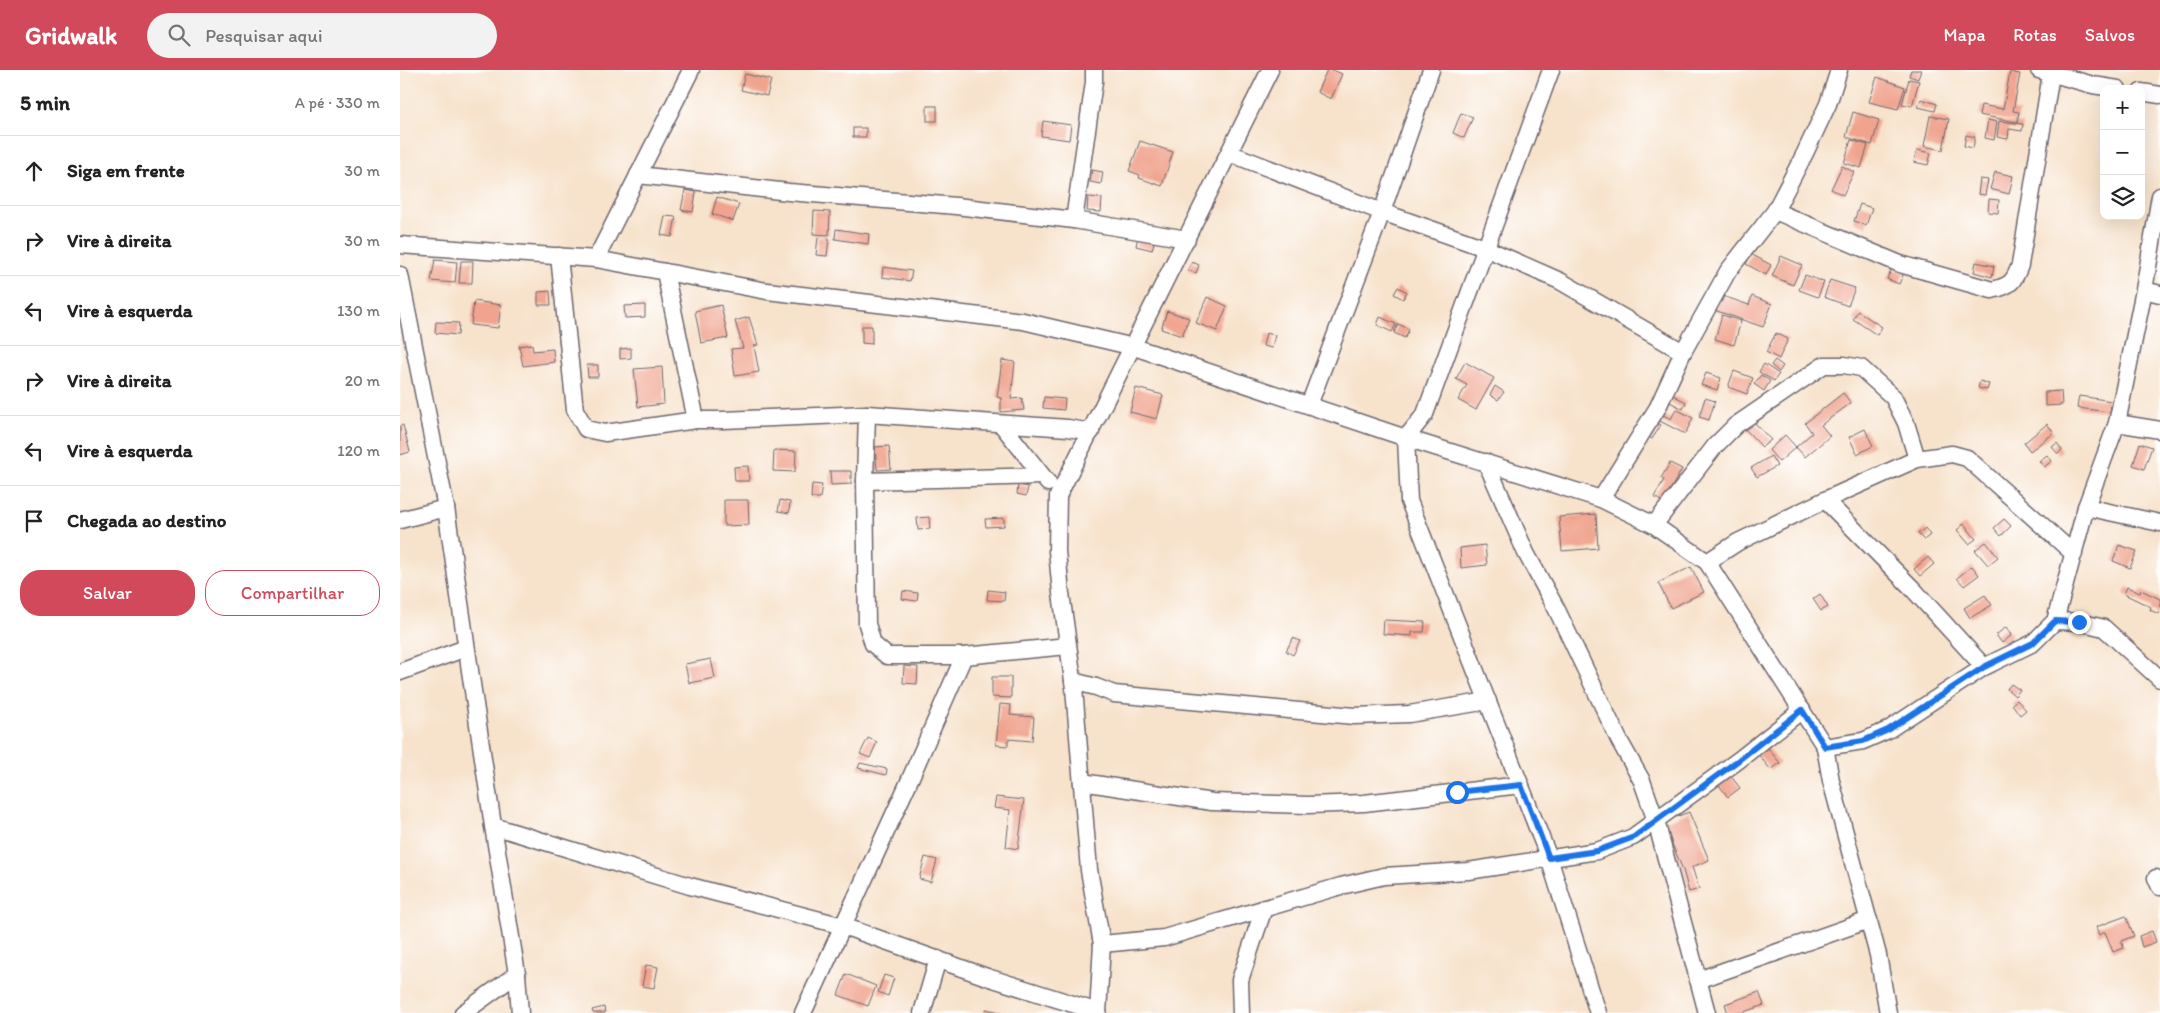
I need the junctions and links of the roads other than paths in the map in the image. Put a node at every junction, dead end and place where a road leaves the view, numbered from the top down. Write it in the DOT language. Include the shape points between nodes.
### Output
graph roads {
  1 [pos="691,70"];
  2 [pos="1094,70"];
  3 [pos="1270,70"];
  4 [pos="1431,70"];
  5 [pos="1551,70"];
  6 [pos="1839,70"];
  7 [pos="2045,72"];
  8 [pos="2100,86"];
  9 [pos="2145,93"];
  10 [pos="2160,95"];
  11 [pos="1229,153"];
  12 [pos="638,175"];
  13 [pos="2160,196"];
  14 [pos="1775,211"];
  15 [pos="1382,212"];
  16 [pos="1074,220"];
  17 [pos="1187,239"];
  18 [pos="400,245"];
  19 [pos="1484,248"];
  20 [pos="559,256"];
  21 [pos="596,259"];
  22 [pos="665,272"];
  23 [pos="400,275"];
  24 [pos="2152,292"];
  25 [pos="1134,347"];
  26 [pos="1684,352"];
  27 [pos="1309,405"];
  28 [pos="867,414"];
  29 [pos="696,420"];
  30 [pos="1002,424"];
  31 [pos="2117,424"];
  32 [pos="2160,430"];
  33 [pos="1091,432"];
  34 [pos="1406,438"];
  35 [pos="1917,459"];
  36 [pos="1486,462"];
  37 [pos="1042,476"];
  38 [pos="864,481"];
  39 [pos="1058,496"];
  40 [pos="1600,499"];
  41 [pos="1825,500"];
  42 [pos="446,508"];
  43 [pos="2086,508"];
  44 [pos="400,520"];
  45 [pos="2160,523"];
  46 [pos="1654,526"];
  47 [pos="2074,554"];
  48 [pos="1707,562"];
  49 [pos="2055,621"];
  50 [pos="1068,646"];
  51 [pos="466,648"];
  52 [pos="964,656"];
  53 [pos="1984,667"];
  54 [pos="400,672"];
  55 [pos="2160,679"];
  56 [pos="1073,681"];
  57 [pos="1488,702"];
  58 [pos="1802,710"];
  59 [pos="1825,747"];
  60 [pos="1082,782"];
  61 [pos="1521,785"];
  62 [pos="1656,821"];
  63 [pos="492,826"];
  64 [pos="1549,858"];
  65 [pos="1264,908"];
  66 [pos="1869,920"];
  67 [pos="843,926"];
  68 [pos="1102,944"];
  69 [pos="938,959"];
  70 [pos="517,974"];
  71 [pos="1698,980"];
  72 [pos="1098,1012"];
  73 [pos="463,1013"];
  74 [pos="520,1013"];
  75 [pos="804,1013"];
  76 [pos="922,1013"];
  77 [pos="1241,1013"];
  78 [pos="1598,1013"];
  79 [pos="1707,1013"];
  80 [pos="1888,1013"];
  1 -- 12 [label="street"];
  2 -- 16 [label="street"];
  3 -- 11 [label="street"];
  4 -- 15 [label="street"];
  5 -- 19 [label="street"];
  6 -- 14 [label="street" via="1828,104"];
  7 -- 8 [label="street"];
  7 -- 14 [label="street" via="2020,265 2015,279 2004,287 1992,290 1900,264"];
  9 -- 10 [label="street"];
  11 -- 15 [label="street"];
  11 -- 17 [label="street"];
  12 -- 16 [label="street"];
  12 -- 21 [label="street"];
  13 -- 24 [label="street"];
  14 -- 26 [label="street" via="1728,271"];
  15 -- 19 [label="street"];
  15 -- 27 [label="street"];
  16 -- 17 [label="street"];
  17 -- 25 [label="street"];
  18 -- 20 [label="street"];
  19 -- 26 [label="street" via="1560,281"];
  19 -- 34 [label="street" via="1424,414"];
  20 -- 21 [label="street"];
  20 -- 29 [label="street" via="575,410 586,429 605,433"];
  21 -- 22 [label="street"];
  22 -- 25 [label="street" via="767,291 1023,321"];
  22 -- 29 [label="street"];
  23 -- 42 [label="street"];
  24 -- 31 [label="street"];
  25 -- 27 [label="street"];
  25 -- 33 [label="street"];
  26 -- 40 [label="street" via="1658,408"];
  27 -- 34 [label="street"];
  28 -- 29 [label="street"];
  28 -- 30 [label="street"];
  28 -- 38 [label="street"];
  30 -- 33 [label="street"];
  30 -- 37 [label="street"];
  31 -- 32 [label="street"];
  31 -- 43 [label="street"];
  33 -- 39 [label="street"];
  34 -- 36 [label="street"];
  34 -- 57 [label="street" via="1409,501"];
  35 -- 41 [label="street"];
  35 -- 46 [label="street" via="1906,423 1893,397 1861,368 1824,365 1736,425 1715,446"];
  35 -- 47 [label="street" via="1952,454 1967,458"];
  36 -- 40 [label="street"];
  36 -- 62 [label="street" via="1526,552 1642,781"];
  37 -- 38 [label="street"];
  37 -- 39 [label="street"];
  38 -- 52 [label="street" via="868,624 873,644 887,656"];
  39 -- 50 [label="street" via="1057,551"];
  40 -- 46 [label="street"];
  41 -- 48 [label="street" via="1738,542"];
  41 -- 53 [label="street"];
  42 -- 44 [label="street"];
  42 -- 51 [label="street"];
  43 -- 45 [label="street"];
  43 -- 47 [label="street"];
  46 -- 48 [label="street"];
  47 -- 49 [label="street"];
  48 -- 58 [label="street"];
  49 -- 53 [label="street" via="2033,643"];
  49 -- 55 [label="street" via="2104,628"];
  50 -- 52 [label="street"];
  50 -- 56 [label="street"];
  51 -- 54 [label="street"];
  51 -- 63 [label="street"];
  52 -- 67 [label="street"];
  53 -- 59 [label="street" via="1888,730 1863,741"];
  56 -- 57 [label="street" via="1114,694 1354,716 1410,714"];
  56 -- 60 [label="street"];
  57 -- 61 [label="street"];
  58 -- 59 [label="street"];
  58 -- 62 [label="street"];
  59 -- 66 [label="street" via="1831,781"];
  60 -- 61 [label="street" via="1212,802 1308,805 1416,798"];
  60 -- 68 [label="street" via="1089,870"];
  61 -- 64 [label="street"];
  62 -- 64 [label="street" via="1634,837 1597,851"];
  62 -- 71 [label="street"];
  63 -- 67 [label="street" via="690,886"];
  63 -- 70 [label="street"];
  64 -- 65 [label="street" via="1468,871 1384,876"];
  64 -- 78 [label="street"];
  65 -- 68 [label="street" via="1164,938"];
  65 -- 77 [label="street" via="1240,980"];
  66 -- 71 [label="street"];
  66 -- 80 [label="street"];
  67 -- 69 [label="street"];
  67 -- 75 [label="street"];
  68 -- 72 [label="street"];
  69 -- 72 [label="street"];
  69 -- 76 [label="street"];
  70 -- 73 [label="street"];
  70 -- 74 [label="street"];
  71 -- 79 [label="street"];
}
